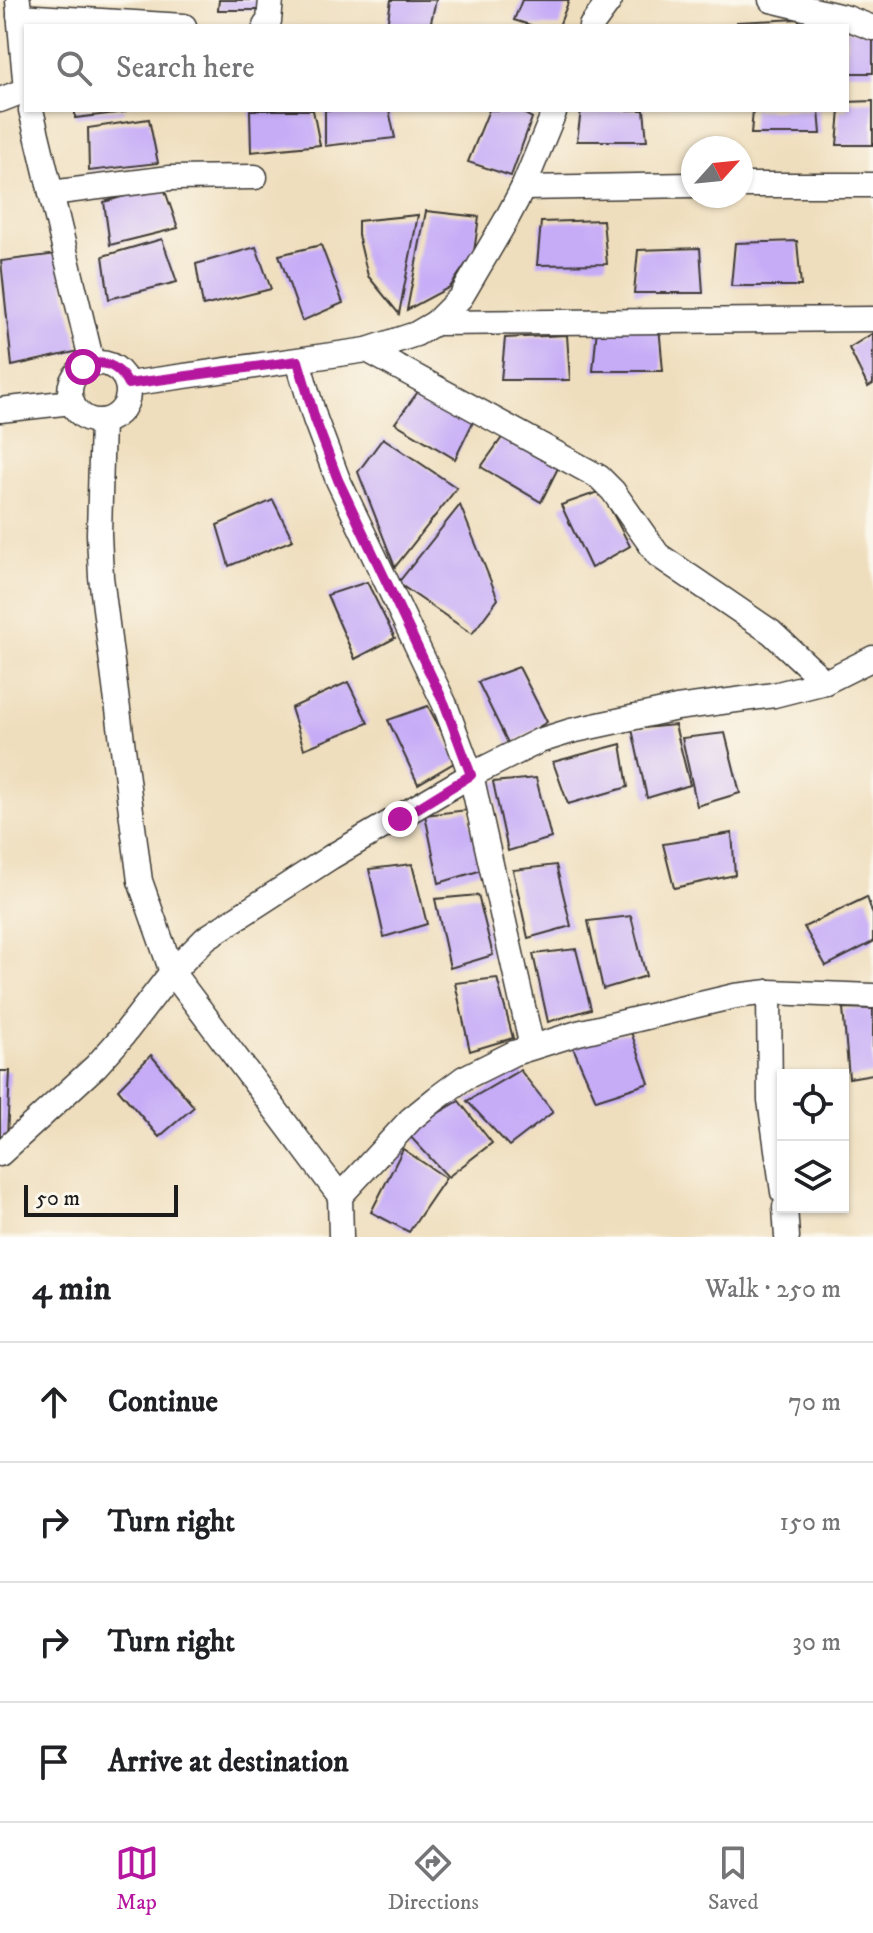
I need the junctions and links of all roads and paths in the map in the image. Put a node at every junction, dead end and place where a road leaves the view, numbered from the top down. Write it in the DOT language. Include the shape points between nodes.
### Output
graph roads {
  1 [pos="271,0"];
  2 [pos="771,0"];
  3 [pos="611,1"];
  4 [pos="18,8"];
  5 [pos="166,24"];
  6 [pos="267,24"];
  7 [pos="593,24"];
  8 [pos="873,28"];
  9 [pos="24,70"];
  10 [pos="24,91"];
  11 [pos="0,100"];
  12 [pos="31,112"];
  13 [pos="554,112"];
  14 [pos="255,177"];
  15 [pos="681,185"];
  16 [pos="753,185"];
  17 [pos="873,185"];
  18 [pos="523,188"];
  19 [pos="51,193"];
  20 [pos="873,319"];
  21 [pos="435,323"];
  22 [pos="367,350"];
  23 [pos="298,361"];
  24 [pos="92,363"];
  25 [pos="128,384"];
  26 [pos="72,402"];
  27 [pos="0,410"];
  28 [pos="102,421"];
  29 [pos="873,658"];
  30 [pos="825,682"];
  31 [pos="471,775"];
  32 [pos="172,972"];
  33 [pos="769,992"];
  34 [pos="873,996"];
  35 [pos="532,1047"];
  36 [pos="777,1150"];
  37 [pos="0,1154"];
  38 [pos="340,1196"];
  39 [pos="785,1213"];
  40 [pos="341,1237"];
  41 [pos="787,1237"];
  1 -- 6 [label="street"];
  2 -- 8 [label="street"];
  3 -- 7 [label="street"];
  4 -- 5 [label="street"];
  4 -- 9 [label="street"];
  10 -- 11 [label="street"];
  12 -- 19 [label="street"];
  13 -- 18 [label="street"];
  14 -- 19 [label="street" via="170,178"];
  15 -- 18 [label="street"];
  16 -- 17 [label="street"];
  18 -- 21 [label="street" via="470,284"];
  19 -- 24 [label="street"];
  20 -- 21 [label="street"];
  21 -- 22 [label="street"];
  22 -- 23 [label="street"];
  22 -- 30 [label="street" via="599,477 658,555 771,632"];
  23 -- 25 [label="street"];
  23 -- 31 [label="street" via="338,480 445,705"];
  24 -- 25 [label="street" via="111,365"];
  24 -- 26 [label="street" via="71,383"];
  25 -- 28 [label="street" via="125,406"];
  26 -- 27 [label="street"];
  26 -- 28 [label="street" via="83,416"];
  28 -- 32 [label="street" via="99,534 110,661 140,881"];
  29 -- 30 [label="street"];
  30 -- 31 [label="street" via="571,731"];
  31 -- 32 [label="street" via="206,938"];
  31 -- 35 [label="street"];
  32 -- 37 [label="street" via="96,1066"];
  32 -- 38 [label="street"];
  33 -- 34 [label="street"];
  33 -- 35 [label="street" via="655,1013"];
  33 -- 36 [label="street" via="770,1100"];
  35 -- 38 [label="street" via="464,1078 437,1098"];
  38 -- 40 [label="street"];
  39 -- 41 [label="street"];
}
